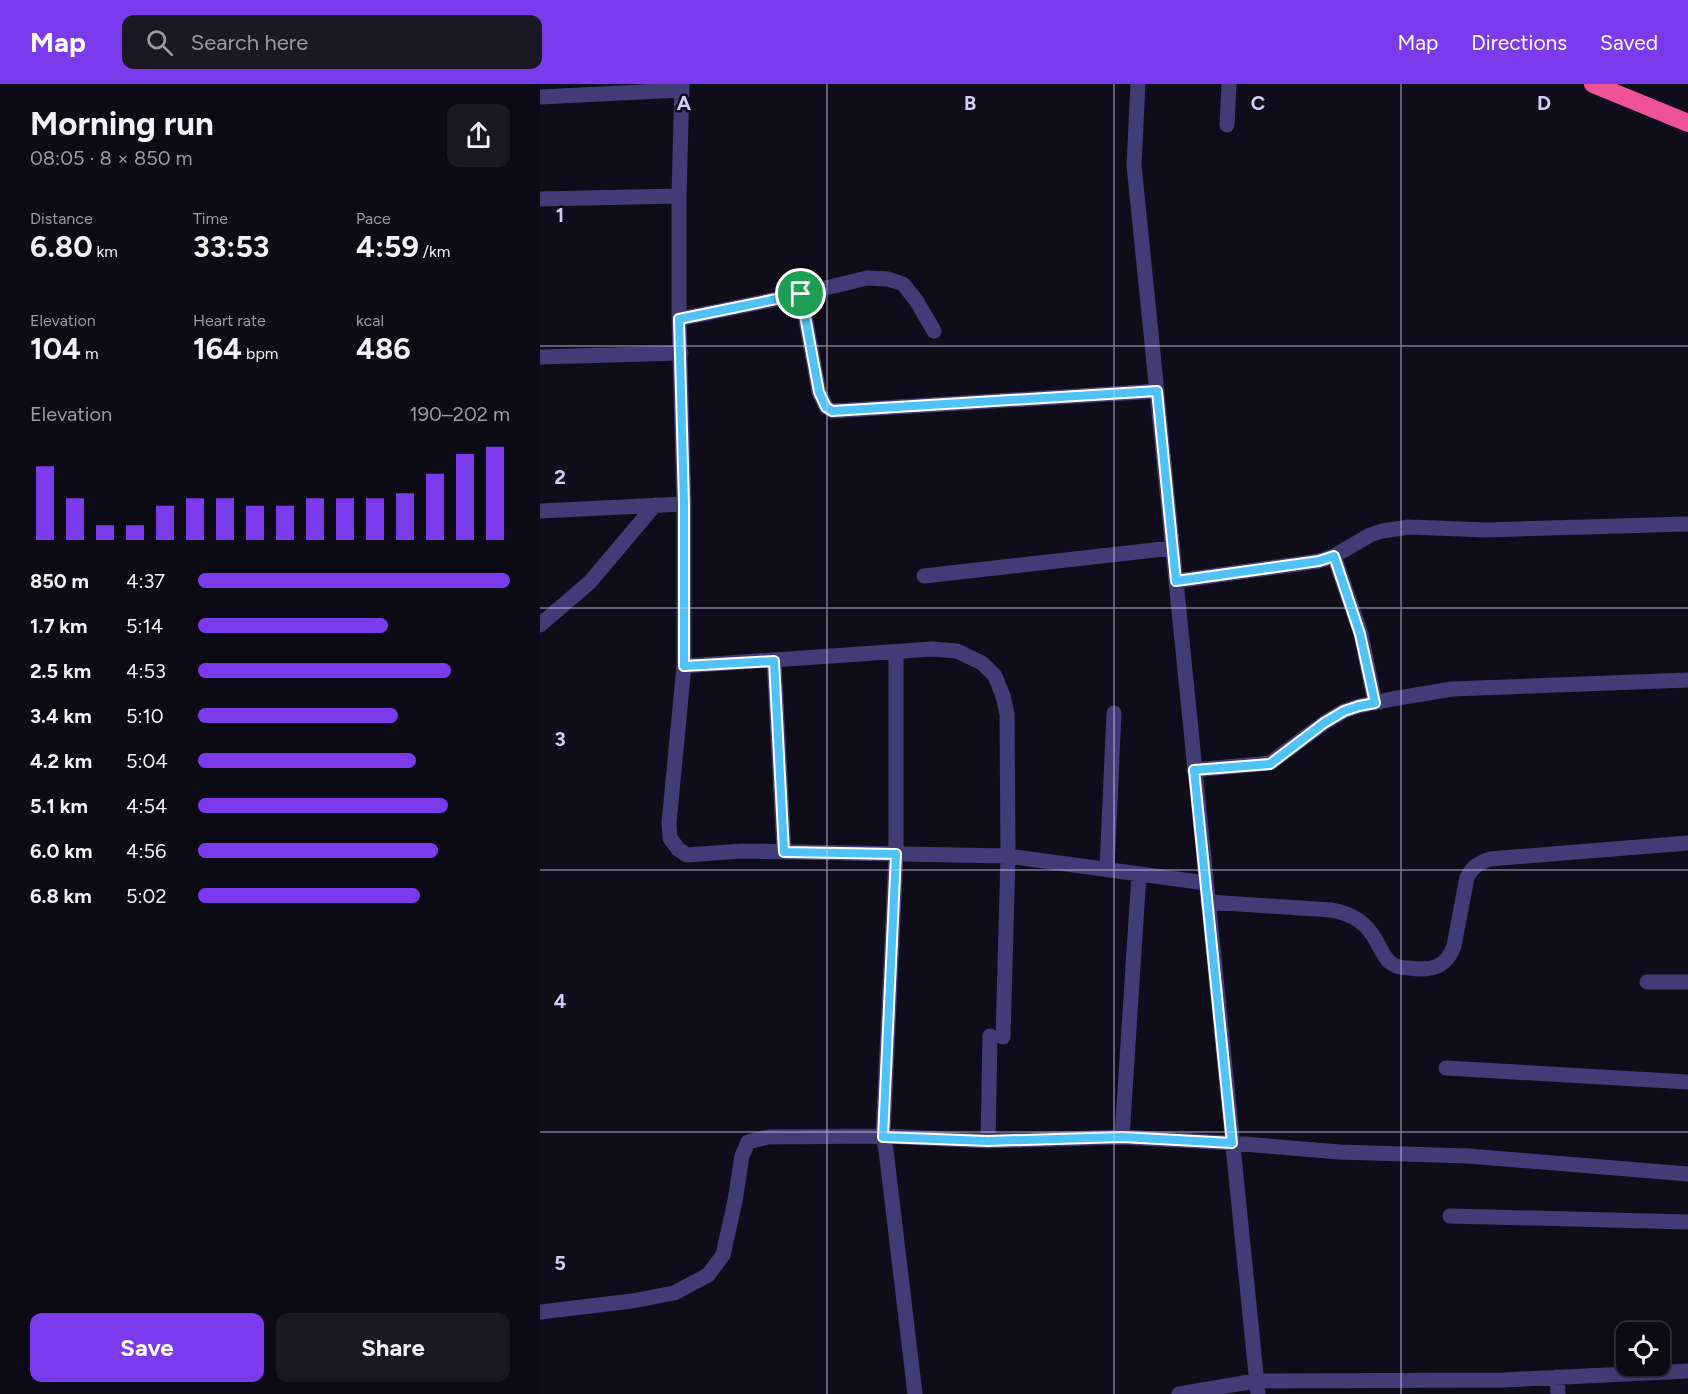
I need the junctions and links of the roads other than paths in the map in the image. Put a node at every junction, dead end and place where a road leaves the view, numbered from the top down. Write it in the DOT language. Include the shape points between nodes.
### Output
graph roads {
  1 [pos="1138,84"];
  2 [pos="1229,84"];
  3 [pos="1593,84"];
  4 [pos="682,87"];
  5 [pos="540,97"];
  6 [pos="1688,123"];
  7 [pos="1227,125"];
  8 [pos="679,196"];
  9 [pos="540,199"];
  10 [pos="801,294"];
  11 [pos="679,319"];
  12 [pos="934,331"];
  13 [pos="681,353"];
  14 [pos="540,357"];
  15 [pos="1157,391"];
  16 [pos="684,504"];
  17 [pos="655,505"];
  18 [pos="540,511"];
  19 [pos="1688,524"];
  20 [pos="1172,548"];
  21 [pos="1334,556"];
  22 [pos="924,576"];
  23 [pos="1176,581"];
  24 [pos="540,625"];
  25 [pos="896,652"];
  26 [pos="774,661"];
  27 [pos="684,666"];
  28 [pos="1688,680"];
  29 [pos="1375,703"];
  30 [pos="1114,712"];
  31 [pos="1194,770"];
  32 [pos="1688,843"];
  33 [pos="784,852"];
  34 [pos="896,854"];
  35 [pos="1008,856"];
  36 [pos="1107,869"];
  37 [pos="1139,874"];
  38 [pos="1206,883"];
  39 [pos="1208,902"];
  40 [pos="1647,982"];
  41 [pos="1688,982"];
  42 [pos="1446,1068"];
  43 [pos="1688,1082"];
  44 [pos="883,1137"];
  45 [pos="1122,1137"];
  46 [pos="988,1141"];
  47 [pos="1232,1143"];
  48 [pos="1688,1174"];
  49 [pos="1450,1216"];
  50 [pos="1688,1222"];
  51 [pos="540,1312"];
  52 [pos="1688,1371"];
  53 [pos="1557,1377"];
  54 [pos="1257,1387"];
  55 [pos="915,1394"];
  56 [pos="1179,1394"];
  57 [pos="1558,1394"];
  1 -- 15 [label="street" via="1134,165"];
  2 -- 7 [label="street"];
  3 -- 6 [label="highway"];
  4 -- 5 [label="street"];
  4 -- 8 [label="street"];
  8 -- 9 [label="street"];
  8 -- 11 [label="street"];
  10 -- 11 [label="street"];
  10 -- 12 [label="street" via="867,278 888,279 903,284"];
  10 -- 15 [label="street" via="817,386 826,407 832,411"];
  11 -- 13 [label="street"];
  13 -- 14 [label="street"];
  13 -- 16 [label="street"];
  15 -- 20 [label="street"];
  16 -- 17 [label="street"];
  16 -- 27 [label="street"];
  17 -- 18 [label="street"];
  17 -- 24 [label="street" via="590,582"];
  19 -- 21 [label="street" via="1486,530 1409,527 1370,535"];
  20 -- 22 [label="street"];
  20 -- 23 [label="street"];
  21 -- 23 [label="street"];
  21 -- 29 [label="street" via="1360,634"];
  23 -- 31 [label="street"];
  25 -- 26 [label="street"];
  25 -- 34 [label="street"];
  25 -- 35 [label="street" via="957,651 982,663 995,676 1007,714"];
  26 -- 27 [label="street"];
  26 -- 33 [label="street"];
  27 -- 33 [label="street" via="670,838 687,855"];
  28 -- 29 [label="street" via="1452,689"];
  29 -- 31 [label="street" via="1344,711 1270,764"];
  30 -- 36 [label="street"];
  31 -- 38 [label="street"];
  32 -- 39 [label="street" via="1479,863 1467,877 1451,955 1430,969 1393,965 1363,923 1344,912"];
  33 -- 34 [label="street"];
  34 -- 35 [label="street"];
  34 -- 44 [label="street"];
  35 -- 36 [label="street"];
  35 -- 46 [label="street"];
  36 -- 37 [label="street"];
  37 -- 38 [label="street"];
  37 -- 45 [label="street"];
  38 -- 39 [label="street"];
  39 -- 47 [label="street"];
  40 -- 41 [label="street"];
  42 -- 43 [label="street"];
  44 -- 46 [label="street"];
  44 -- 51 [label="street" via="768,1137 748,1142 723,1255 708,1275 674,1293"];
  44 -- 55 [label="street"];
  45 -- 46 [label="street"];
  45 -- 47 [label="street"];
  47 -- 48 [label="street" via="1340,1152 1468,1156"];
  47 -- 54 [label="street"];
  49 -- 50 [label="street"];
  52 -- 53 [label="street"];
  53 -- 54 [label="street"];
  53 -- 57 [label="street"];
  54 -- 56 [label="street"];
}
